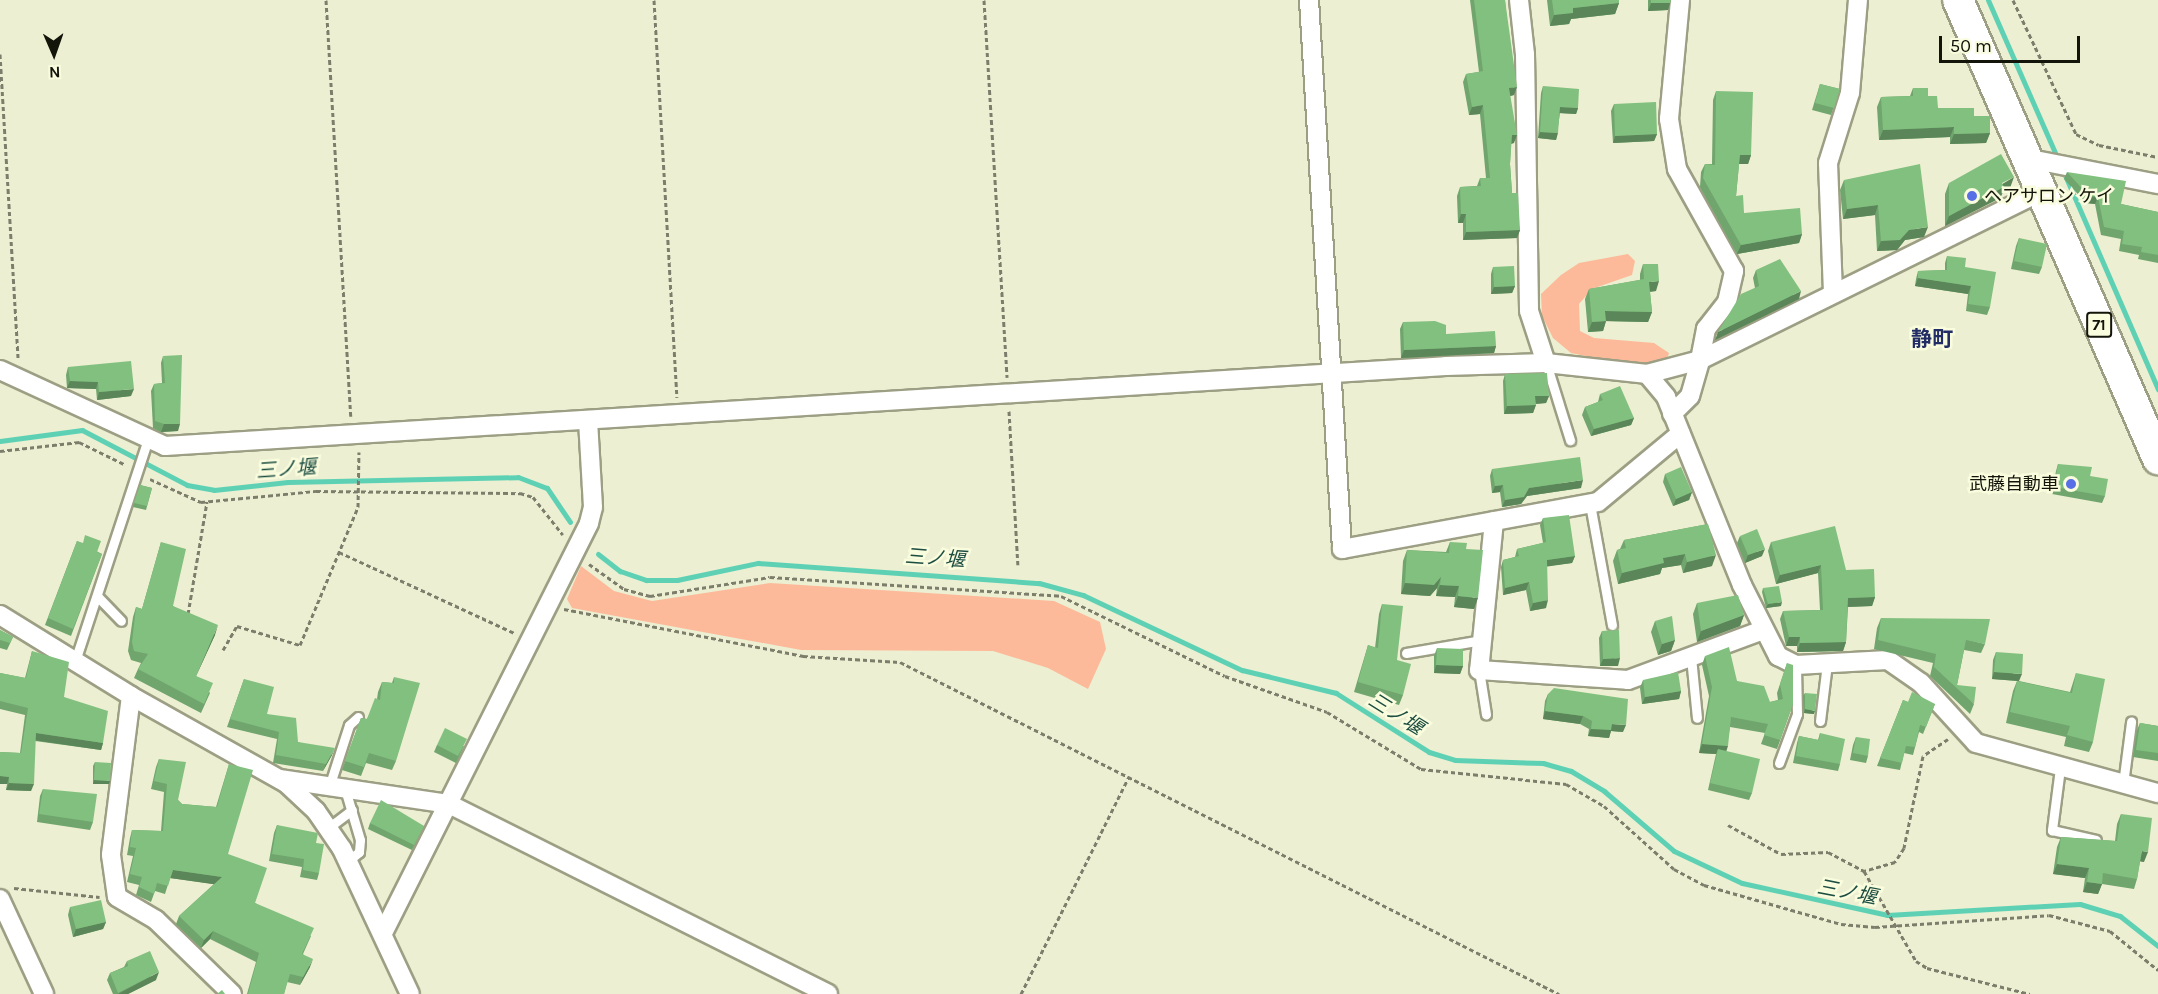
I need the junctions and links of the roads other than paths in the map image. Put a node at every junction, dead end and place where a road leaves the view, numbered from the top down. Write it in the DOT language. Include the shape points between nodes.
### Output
graph roads {
  1 [pos="1309,0"];
  2 [pos="1519,0"];
  3 [pos="1680,0"];
  4 [pos="1858,0"];
  5 [pos="1958,0"];
  6 [pos="2025,158"];
  7 [pos="2158,184"];
  8 [pos="2040,192"];
  9 [pos="1833,293"];
  10 [pos="1700,360"];
  11 [pos="1546,363"];
  12 [pos="0,370"];
  13 [pos="1334,372"];
  14 [pos="1647,374"];
  15 [pos="1672,414"];
  16 [pos="588,422"];
  17 [pos="1680,434"];
  18 [pos="1570,440"];
  19 [pos="147,443"];
  20 [pos="2158,459"];
  21 [pos="1590,504"];
  22 [pos="1494,521"];
  23 [pos="98,597"];
  24 [pos="0,615"];
  25 [pos="120,621"];
  26 [pos="1612,625"];
  27 [pos="1762,630"];
  28 [pos="1482,640"];
  29 [pos="1406,653"];
  30 [pos="1691,657"];
  31 [pos="75,661"];
  32 [pos="1827,663"];
  33 [pos="1796,665"];
  34 [pos="1479,670"];
  35 [pos="131,696"];
  36 [pos="1486,714"];
  37 [pos="358,717"];
  38 [pos="1697,718"];
  39 [pos="1820,721"];
  40 [pos="2131,722"];
  41 [pos="1779,762"];
  42 [pos="2060,768"];
  43 [pos="280,779"];
  44 [pos="2122,786"];
  45 [pos="337,788"];
  46 [pos="2158,793"];
  47 [pos="449,804"];
  48 [pos="352,810"];
  49 [pos="327,828"];
  50 [pos="2096,840"];
  51 [pos="348,861"];
  52 [pos="4,893"];
  53 [pos="382,933"];
  54 [pos="44,994"];
  55 [pos="232,994"];
  56 [pos="410,994"];
  57 [pos="828,994"];
  1 -- 13 [label="street"];
  2 -- 11 [label="street" via="1525,54 1529,311"];
  3 -- 10 [label="street" via="1669,119 1677,169 1734,271 1727,302 1706,329"];
  4 -- 9 [label="street" via="1850,93 1828,163"];
  5 -- 6 [label="main road, 71"];
  6 -- 7 [label="street"];
  6 -- 8 [label="main road, 71"];
  8 -- 9 [label="street"];
  8 -- 20 [label="main road, 71"];
  9 -- 10 [label="street"];
  10 -- 14 [label="street"];
  10 -- 15 [label="street" via="1690,396"];
  11 -- 13 [label="street"];
  11 -- 14 [label="street"];
  11 -- 18 [label="lane"];
  12 -- 19 [label="street"];
  13 -- 16 [label="street"];
  13 -- 22 [label="street" via="1342,549"];
  14 -- 15 [label="street"];
  15 -- 17 [label="street"];
  16 -- 19 [label="street" via="165,446"];
  16 -- 47 [label="street" via="593,507"];
  17 -- 21 [label="street"];
  17 -- 27 [label="street"];
  19 -- 23 [label="lane"];
  21 -- 22 [label="street"];
  21 -- 26 [label="lane"];
  22 -- 28 [label="street"];
  23 -- 25 [label="lane"];
  23 -- 31 [label="lane"];
  24 -- 31 [label="street"];
  27 -- 30 [label="street"];
  27 -- 33 [label="street" via="1778,656"];
  28 -- 29 [label="lane"];
  28 -- 34 [label="street"];
  30 -- 34 [label="street" via="1628,680"];
  30 -- 38 [label="lane"];
  31 -- 35 [label="street"];
  32 -- 33 [label="street"];
  32 -- 39 [label="lane"];
  32 -- 42 [label="street" via="1888,660 1921,683 1976,742"];
  33 -- 41 [label="lane" via="1797,714"];
  34 -- 36 [label="lane"];
  35 -- 43 [label="street"];
  35 -- 55 [label="street" via="111,855 117,897 156,920"];
  37 -- 45 [label="lane" via="349,725"];
  40 -- 44 [label="lane"];
  42 -- 44 [label="street"];
  42 -- 50 [label="lane" via="2052,830"];
  43 -- 45 [label="street"];
  43 -- 49 [label="street"];
  44 -- 46 [label="street"];
  45 -- 47 [label="street"];
  45 -- 48 [label="lane"];
  47 -- 53 [label="street"];
  47 -- 57 [label="street"];
  48 -- 49 [label="lane"];
  48 -- 51 [label="lane" via="359,852"];
  49 -- 51 [label="street"];
  51 -- 53 [label="street"];
  52 -- 54 [label="street"];
  53 -- 56 [label="street"];
}
